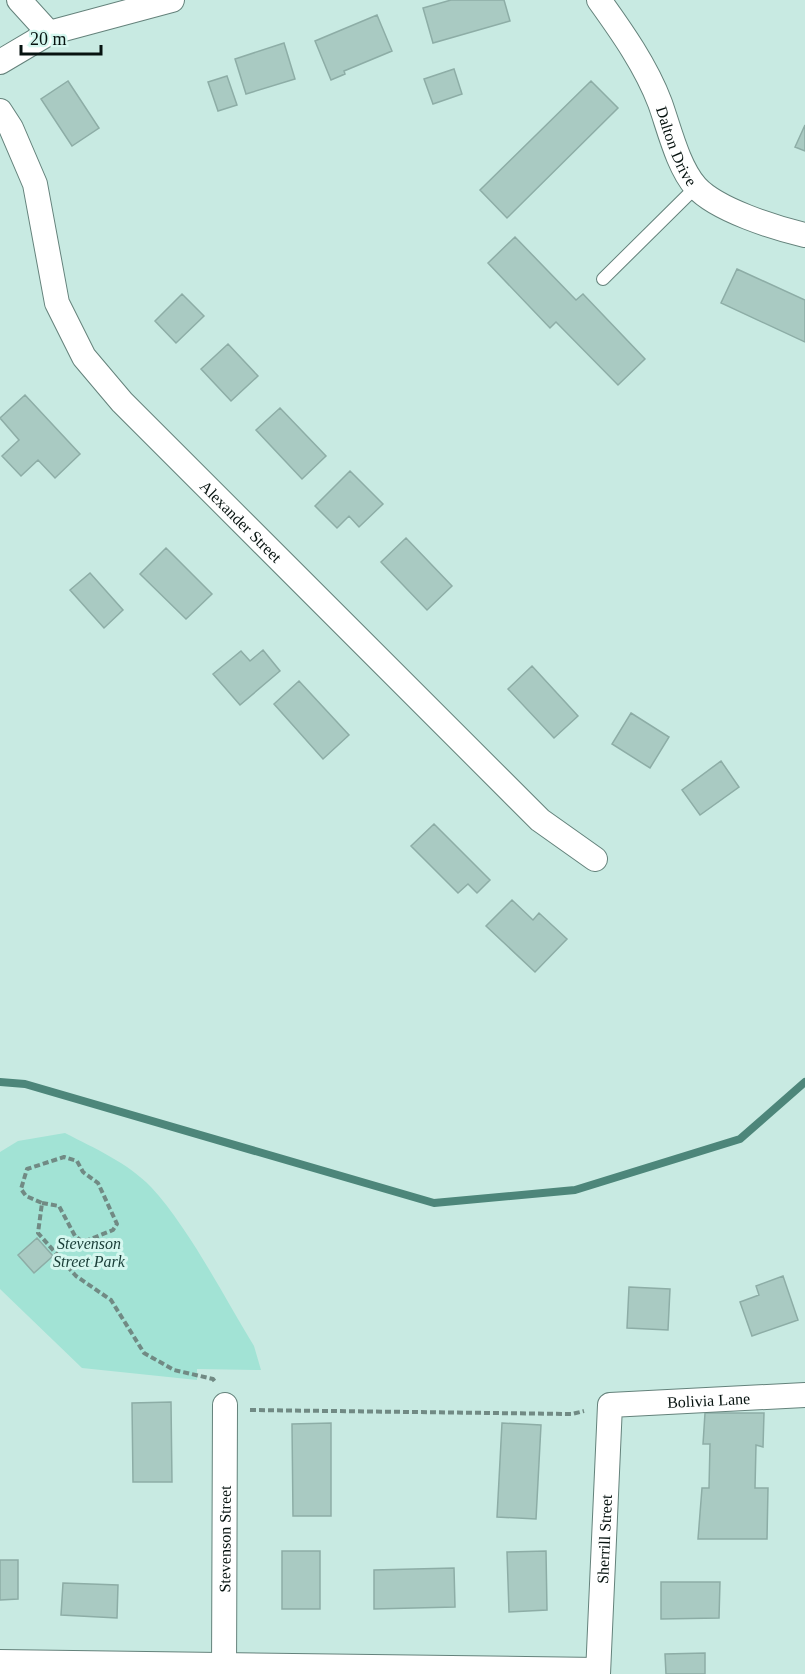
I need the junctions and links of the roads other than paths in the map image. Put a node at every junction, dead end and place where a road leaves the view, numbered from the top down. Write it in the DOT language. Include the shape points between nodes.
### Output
graph roads {
  1 [pos="19,0"];
  2 [pos="172,0"];
  3 [pos="599,0"];
  4 [pos="49,33"];
  5 [pos="0,62"];
  6 [pos="0,111"];
  7 [pos="696,187"];
  8 [pos="805,235"];
  9 [pos="603,279"];
  10 [pos="595,859"];
  11 [pos="805,1395"];
  12 [pos="610,1405"];
  13 [pos="226,1407"];
  14 [pos="0,1662"];
  15 [pos="224,1669"];
  16 [pos="598,1672"];
  1 -- 4 [label="street"];
  2 -- 4 [label="street"];
  3 -- 7 [label="street, Dalton Drive" via="628,41 659,102 673,145"];
  4 -- 5 [label="street"];
  6 -- 10 [label="street, Alexander Street" via="35,184 57,303 84,357 122,402 540,820"];
  7 -- 8 [label="street, Dalton Drive" via="725,206 774,228"];
  7 -- 9 [label="lane"];
  11 -- 12 [label="street, Bolivia Lane"];
  12 -- 16 [label="street, Sherrill Street"];
  13 -- 15 [label="street, Stevenson Street"];
  14 -- 15 [label="street"];
  15 -- 16 [label="street"];
}
